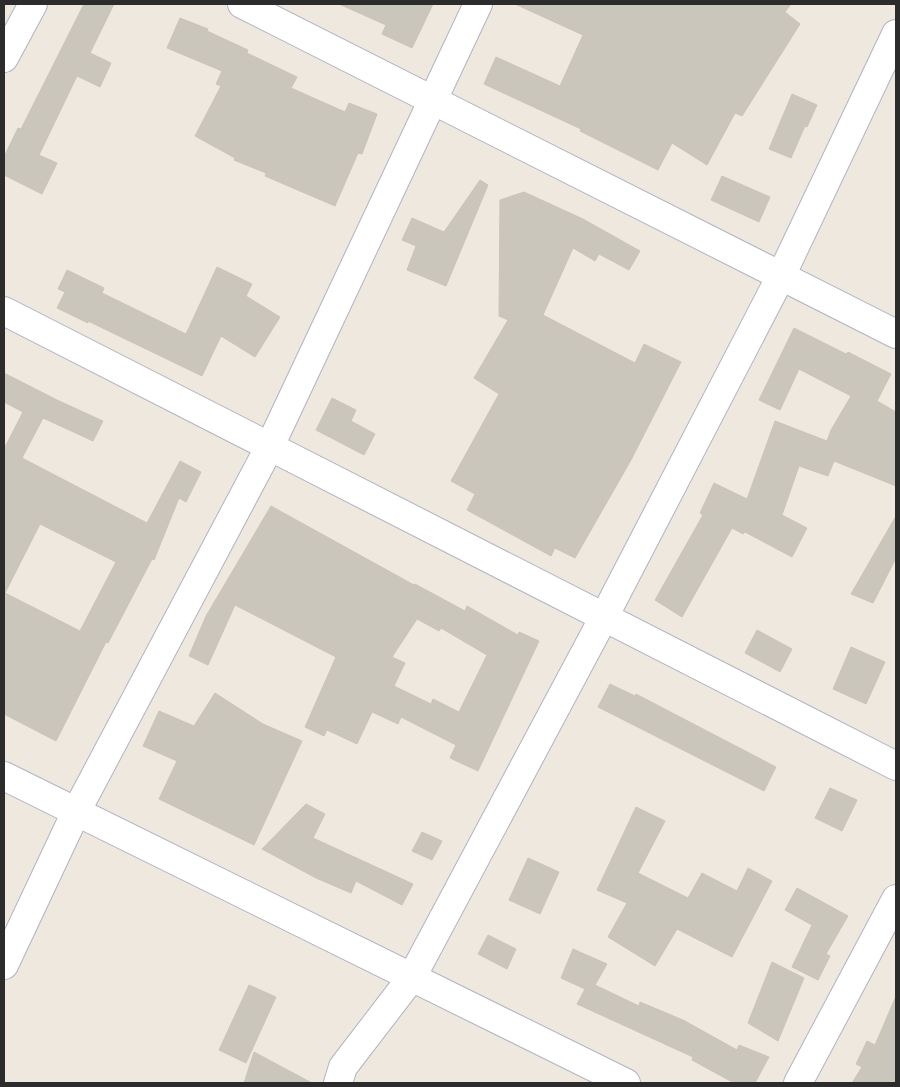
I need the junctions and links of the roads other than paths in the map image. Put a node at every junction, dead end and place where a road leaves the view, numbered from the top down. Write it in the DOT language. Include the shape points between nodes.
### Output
graph roads {
  1 [pos="34,4"];
  2 [pos="242,4"];
  3 [pos="478,4"];
  4 [pos="896,34"];
  5 [pos="4,58"];
  6 [pos="434,100"];
  7 [pos="781,276"];
  8 [pos="4,311"];
  9 [pos="896,334"];
  10 [pos="270,446"];
  11 [pos="604,617"];
  12 [pos="896,766"];
  13 [pos="4,776"];
  14 [pos="76,812"];
  15 [pos="896,899"];
  16 [pos="4,965"];
  17 [pos="412,977"];
  18 [pos="338,1083"];
  19 [pos="626,1083"];
  20 [pos="798,1083"];
  1 -- 5 [label="street"];
  2 -- 6 [label="street"];
  3 -- 6 [label="street"];
  4 -- 7 [label="street"];
  6 -- 7 [label="street"];
  6 -- 10 [label="street"];
  7 -- 9 [label="street"];
  7 -- 11 [label="street"];
  8 -- 10 [label="street"];
  10 -- 11 [label="street"];
  10 -- 14 [label="street"];
  11 -- 12 [label="street"];
  11 -- 17 [label="street"];
  13 -- 14 [label="street"];
  14 -- 16 [label="street"];
  14 -- 17 [label="street"];
  15 -- 20 [label="street"];
  17 -- 18 [label="street" via="343,1067"];
  17 -- 19 [label="street"];
}
